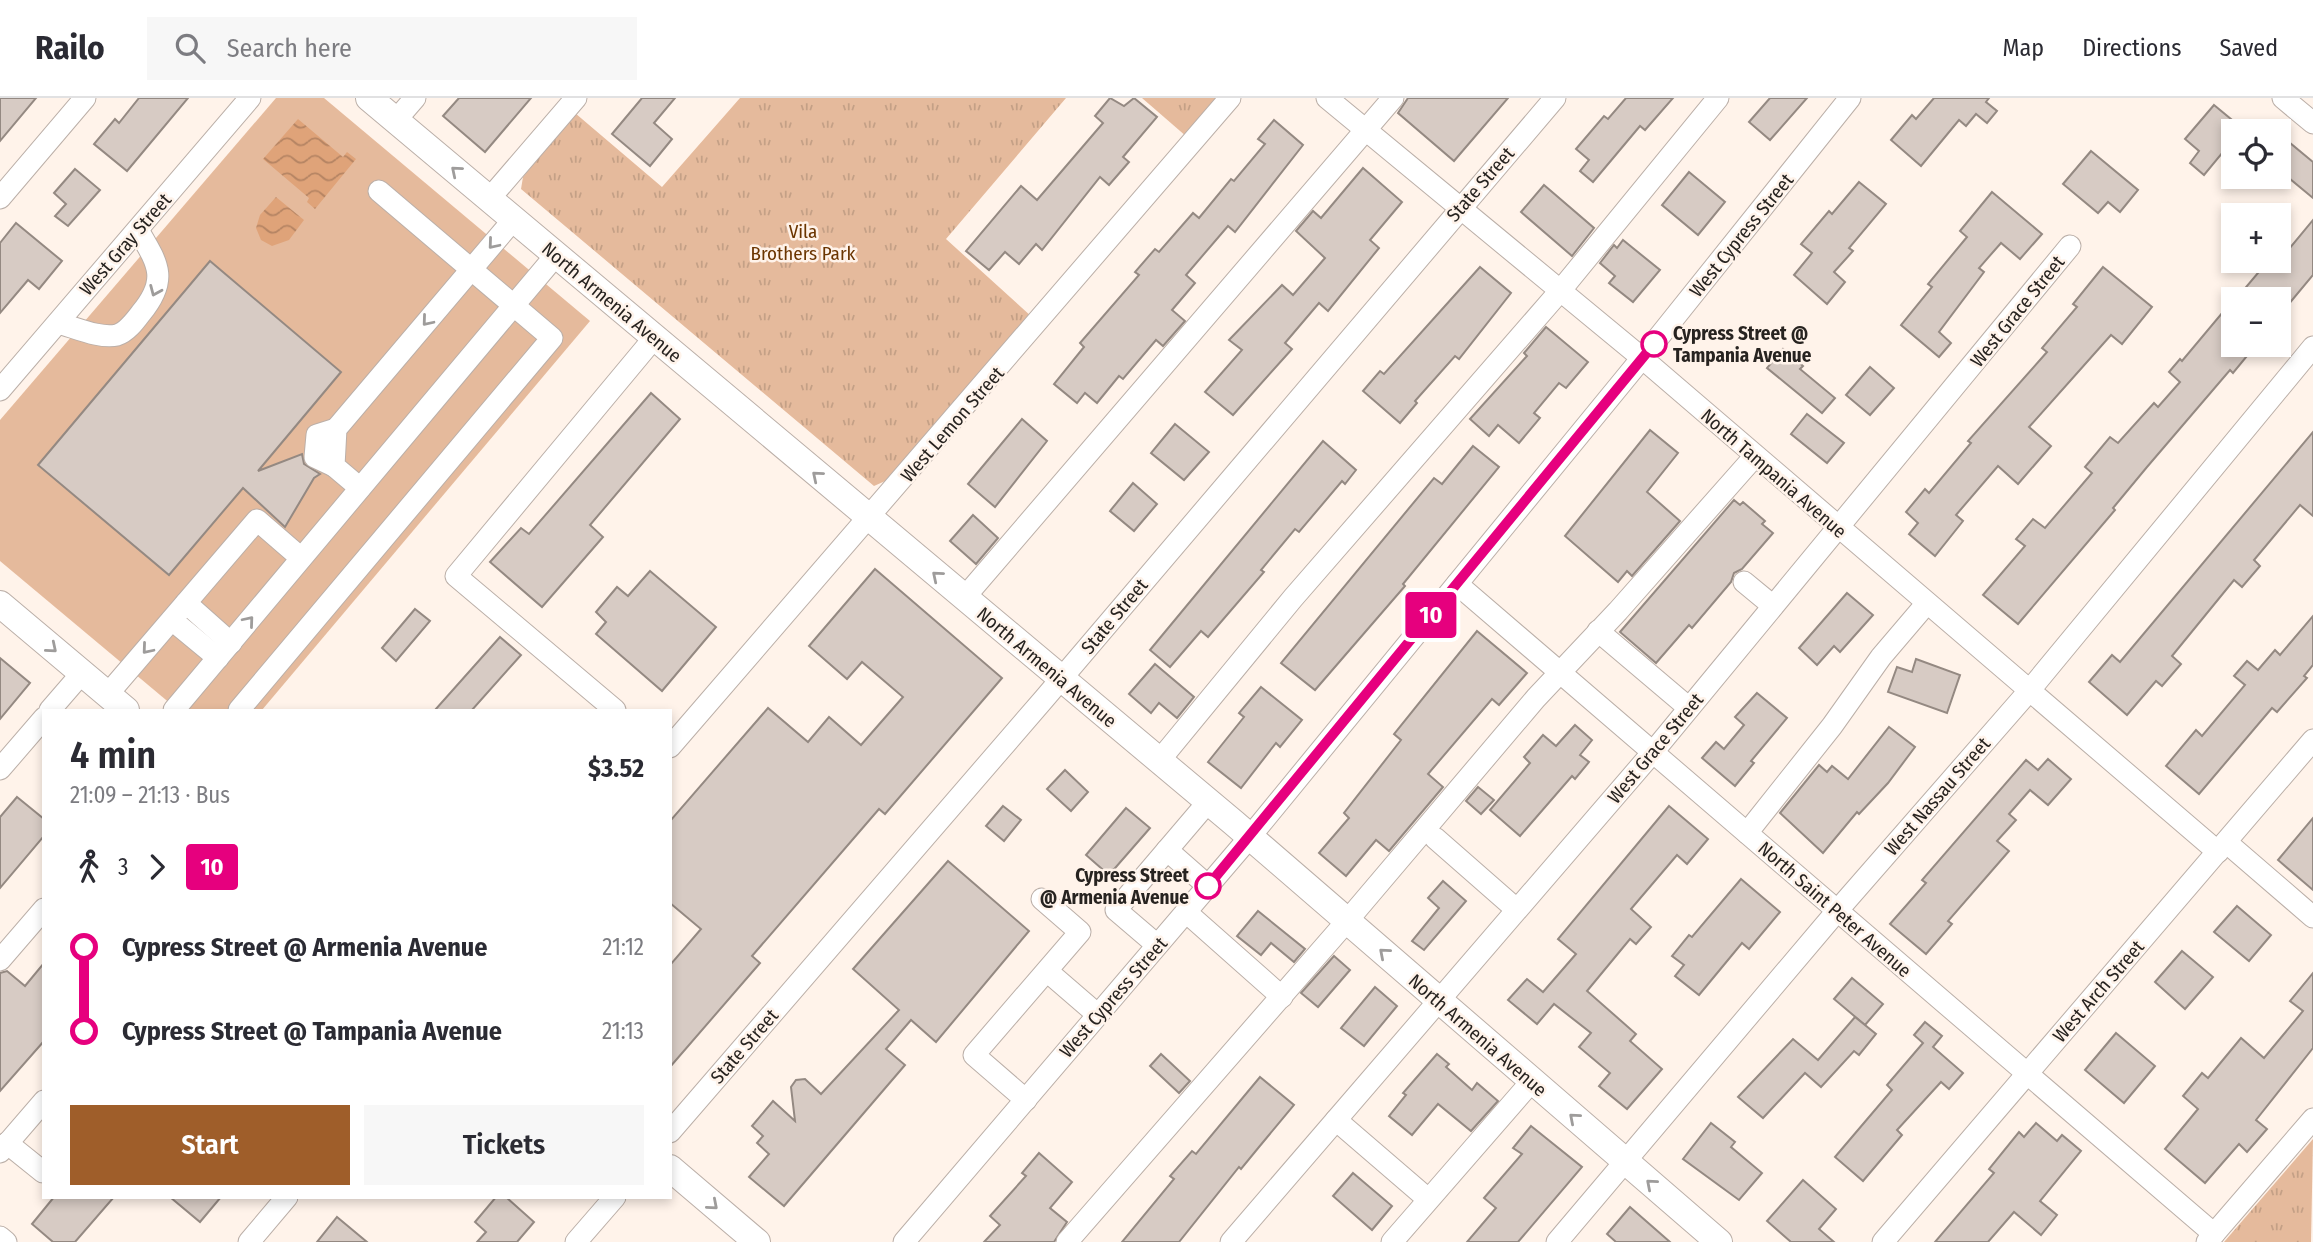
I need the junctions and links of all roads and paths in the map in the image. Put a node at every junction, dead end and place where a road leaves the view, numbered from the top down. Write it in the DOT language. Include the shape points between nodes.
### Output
graph roads {
  1 [pos="85,98"];
  2 [pos="250,98"];
  3 [pos="369,98"];
  4 [pos="415,98"];
  5 [pos="1230,98"];
  6 [pos="1327,98"];
  7 [pos="1393,98"];
  8 [pos="1555,98"];
  9 [pos="1718,98"];
  10 [pos="1850,98"];
  11 [pos="2283,98"];
  12 [pos="568,102"];
  13 [pos="396,120"];
  14 [pos="2313,123"];
  15 [pos="1366,131"];
  16 [pos="379,191"];
  17 [pos="0,198"];
  18 [pos="490,198"];
  19 [pos="1458,208"];
  20 [pos="514,219"];
  21 [pos="138,230"];
  22 [pos="2070,246"];
  23 [pos="556,255"];
  24 [pos="471,269"];
  25 [pos="1560,291"];
  26 [pos="514,305"];
  27 [pos="58,323"];
  28 [pos="654,338"];
  29 [pos="2313,347"];
  30 [pos="1642,358"];
  31 [pos="0,390"];
  32 [pos="1755,456"];
  33 [pos="360,488"];
  34 [pos="869,520"];
  35 [pos="1839,529"];
  36 [pos="301,558"];
  37 [pos="1744,582"];
  38 [pos="1457,584"];
  39 [pos="964,598"];
  40 [pos="186,603"];
  41 [pos="1927,603"];
  42 [pos="0,604"];
  43 [pos="1773,606"];
  44 [pos="172,620"];
  45 [pos="1598,631"];
  46 [pos="224,650"];
  47 [pos="82,673"];
  48 [pos="1561,673"];
  49 [pos="1061,679"];
  50 [pos="2029,691"];
  51 [pos="117,703"];
  52 [pos="1689,708"];
  53 [pos="51,709"];
  54 [pos="175,709"];
  55 [pos="240,709"];
  56 [pos="614,709"];
  57 [pos="42,720"];
  58 [pos="2313,740"];
  59 [pos="672,745"];
  60 [pos="1653,752"];
  61 [pos="1159,761"];
  62 [pos="2,764"];
  63 [pos="1208,802"];
  64 [pos="1747,833"];
  65 [pos="1249,838"];
  66 [pos="1436,838"];
  67 [pos="2222,847"];
  68 [pos="1167,850"];
  69 [pos="1208,886"];
  70 [pos="1042,899"];
  71 [pos="1516,909"];
  72 [pos="42,911"];
  73 [pos="1837,911"];
  74 [pos="1186,912"];
  75 [pos="2313,917"];
  76 [pos="1348,921"];
  77 [pos="1157,945"];
  78 [pos="0,960"];
  79 [pos="1047,971"];
  80 [pos="1282,997"];
  81 [pos="1438,1001"];
  82 [pos="1098,1015"];
  83 [pos="2027,1074"];
  84 [pos="1532,1081"];
  85 [pos="1026,1100"];
  86 [pos="42,1103"];
  87 [pos="2313,1119"];
  88 [pos="1336,1120"];
  89 [pos="672,1130"];
  90 [pos="4,1148"];
  91 [pos="1626,1163"];
  92 [pos="672,1170"];
  93 [pos="42,1171"];
  94 [pos="1422,1194"];
  95 [pos="285,1199"];
  96 [pos="613,1199"];
  97 [pos="0,1237"];
  98 [pos="2211,1238"];
  99 [pos="747,1239"];
  100 [pos="6,1242"];
  101 [pos="249,1242"];
  102 [pos="576,1242"];
  103 [pos="904,1242"];
  104 [pos="1067,1242"];
  105 [pos="1231,1242"];
  106 [pos="1392,1242"];
  107 [pos="1557,1242"];
  108 [pos="1718,1242"];
  109 [pos="1883,1242"];
  1 -- 17 [label="street"];
  2 -- 21 [label="street, West Gray Street"];
  3 -- 13 [label="main road, North Armenia Avenue"];
  4 -- 13 [label="street"];
  5 -- 34 [label="street, West Lemon Street"];
  6 -- 15 [label="street, North Tampania Avenue"];
  7 -- 15 [label="street"];
  8 -- 19 [label="street, State Street"];
  9 -- 25 [label="street"];
  10 -- 30 [label="street, West Cypress Street"];
  11 -- 14 [label="street"];
  12 -- 18 [label="street"];
  18 -- 13 [label="main road, North Armenia Avenue, one-way"];
  15 -- 19 [label="street, North Tampania Avenue"];
  15 -- 39 [label="street"];
  16 -- 24 [label="street"];
  18 -- 20 [label="main road, North Armenia Avenue"];
  19 -- 25 [label="street, North Tampania Avenue"];
  19 -- 49 [label="street, State Street"];
  20 -- 23 [label="main road, North Armenia Avenue"];
  20 -- 24 [label="street, one-way"];
  21 -- 27 [label="street, West Gray Street"];
  21 -- 27 [label="street, one-way" via="154,257 160,279 157,294 128,328 116,335"];
  22 -- 35 [label="street, West Grace Street"];
  23 -- 26 [label="street"];
  23 -- 28 [label="main road, North Armenia Avenue"];
  24 -- 26 [label="street"];
  24 -- 33 [label="street, one-way" via="336,429 334,466"];
  25 -- 30 [label="street, North Tampania Avenue"];
  25 -- 61 [label="street" via="1293,598"];
  26 -- 33 [label="street"];
  26 -- 55 [label="street" via="552,338"];
  27 -- 31 [label="street, West Gray Street"];
  34 -- 28 [label="main road, North Armenia Avenue, one-way"];
  28 -- 56 [label="street" via="456,576"];
  29 -- 50 [label="street, West Nassau Street"];
  30 -- 32 [label="street, North Tampania Avenue"];
  30 -- 38 [label="street, West Cypress Street"];
  32 -- 35 [label="street, North Tampania Avenue"];
  32 -- 45 [label="street"];
  33 -- 36 [label="street"];
  39 -- 34 [label="main road, North Armenia Avenue, one-way"];
  34 -- 59 [label="street, West Lemon Street"];
  35 -- 41 [label="street, North Tampania Avenue"];
  35 -- 43 [label="street, West Grace Street"];
  36 -- 40 [label="street" via="257,520"];
  46 -- 36 [label="street, one-way"];
  37 -- 43 [label="street"];
  38 -- 48 [label="street, North Saint Peter Avenue"];
  38 -- 65 [label="street, West Cypress Street"];
  39 -- 49 [label="main road, North Armenia Avenue"];
  40 -- 44 [label="street"];
  40 -- 46 [label="street"];
  41 -- 50 [label="street, North Tampania Avenue"];
  41 -- 64 [label="street"];
  42 -- 47 [label="main road, one-way"];
  43 -- 52 [label="street, West Grace Street"];
  44 -- 46 [label="street"];
  44 -- 51 [label="street, one-way"];
  45 -- 48 [label="street"];
  45 -- 52 [label="street"];
  46 -- 54 [label="street"];
  47 -- 51 [label="main road"];
  47 -- 53 [label="street"];
  48 -- 60 [label="street, North Saint Peter Avenue"];
  48 -- 76 [label="street"];
  49 -- 61 [label="main road, North Armenia Avenue"];
  49 -- 89 [label="street, State Street"];
  50 -- 67 [label="street, North Tampania Avenue"];
  50 -- 73 [label="street, West Nassau Street"];
  52 -- 60 [label="street, West Grace Street"];
  57 -- 62 [label="street"];
  58 -- 67 [label="street, West Arch Street"];
  60 -- 64 [label="street, North Saint Peter Avenue"];
  60 -- 71 [label="street, West Grace Street"];
  61 -- 63 [label="main road, North Armenia Avenue"];
  63 -- 65 [label="main road, North Armenia Avenue"];
  63 -- 68 [label="street"];
  64 -- 73 [label="street, North Saint Peter Avenue"];
  65 -- 69 [label="street, West Cypress Street"];
  65 -- 76 [label="main road, North Armenia Avenue"];
  66 -- 71 [label="street"];
  67 -- 75 [label="street, North Tampania Avenue"];
  67 -- 83 [label="street, West Arch Street"];
  68 -- 69 [label="street"];
  68 -- 77 [label="street" via="1116,910"];
  69 -- 74 [label="street, West Cypress Street"];
  70 -- 79 [label="street" via="1080,932"];
  71 -- 81 [label="street, West Grace Street"];
  72 -- 78 [label="street"];
  73 -- 83 [label="street, North Saint Peter Avenue"];
  73 -- 91 [label="street, West Nassau Street"];
  74 -- 77 [label="street, West Cypress Street"];
  74 -- 80 [label="street"];
  76 -- 80 [label="street"];
  81 -- 76 [label="main road, North Armenia Avenue, one-way"];
  77 -- 82 [label="street, West Cypress Street"];
  79 -- 82 [label="street"];
  79 -- 85 [label="street" via="974,1055"];
  80 -- 104 [label="street"];
  81 -- 84 [label="main road, North Armenia Avenue"];
  81 -- 88 [label="street, West Grace Street"];
  82 -- 85 [label="street, West Cypress Street"];
  83 -- 98 [label="street, North Saint Peter Avenue"];
  83 -- 109 [label="street, West Arch Street"];
  91 -- 84 [label="main road, North Armenia Avenue, one-way"];
  84 -- 106 [label="street"];
  85 -- 103 [label="street, West Cypress Street"];
  86 -- 90 [label="street"];
  87 -- 98 [label="street"];
  88 -- 94 [label="street"];
  88 -- 105 [label="street, West Grace Street"];
  90 -- 93 [label="street"];
  91 -- 107 [label="street, West Nassau Street"];
  108 -- 91 [label="main road, North Armenia Avenue, one-way"];
  92 -- 99 [label="main road, one-way"];
  95 -- 101 [label="street"];
  96 -- 102 [label="street"];
  97 -- 100 [label="street"];
}
